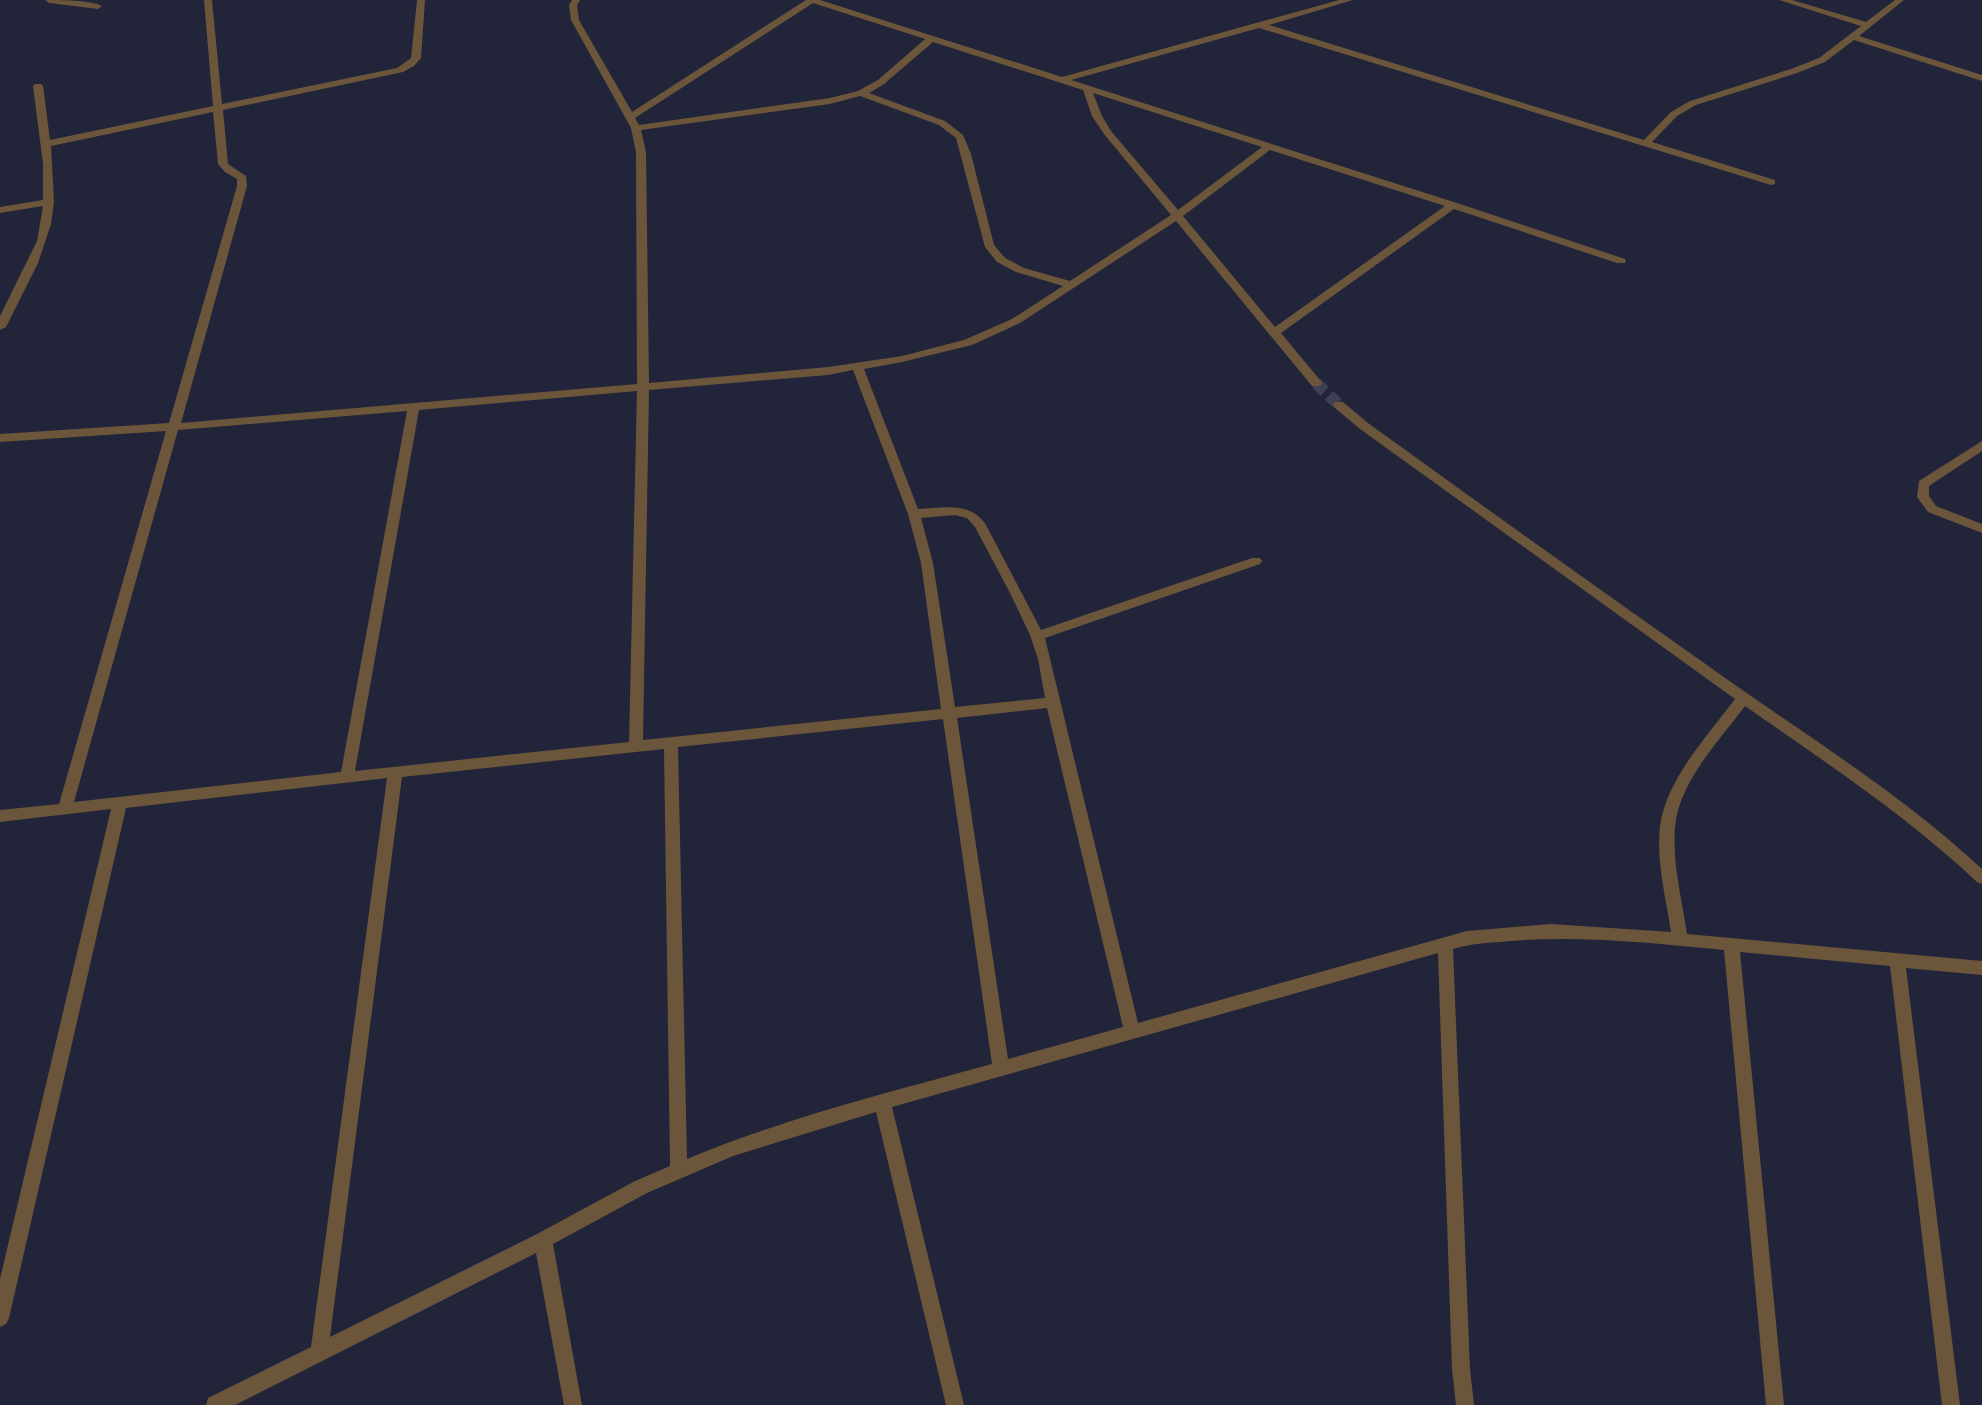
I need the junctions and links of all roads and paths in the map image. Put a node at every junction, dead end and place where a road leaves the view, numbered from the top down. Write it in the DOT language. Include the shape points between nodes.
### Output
graph roads {
  1 [pos="49,0"];
  2 [pos="208,0"];
  3 [pos="421,0"];
  4 [pos="576,0"];
  5 [pos="811,0"];
  6 [pos="1349,0"];
  7 [pos="1783,0"];
  8 [pos="1900,0"];
  9 [pos="98,6"];
  10 [pos="1260,25"];
  11 [pos="1868,25"];
  12 [pos="1853,37"];
  13 [pos="931,39"];
  14 [pos="1982,78"];
  15 [pos="1060,80"];
  16 [pos="38,86"];
  17 [pos="1087,89"];
  18 [pos="861,94"];
  19 [pos="218,109"];
  20 [pos="630,117"];
  21 [pos="636,128"];
  22 [pos="45,144"];
  23 [pos="1646,144"];
  24 [pos="1268,147"];
  25 [pos="1771,182"];
  26 [pos="48,202"];
  27 [pos="1453,205"];
  28 [pos="0,210"];
  29 [pos="1177,216"];
  30 [pos="1621,260"];
  31 [pos="1073,285"];
  32 [pos="0,327"];
  33 [pos="1274,333"];
  34 [pos="857,366"];
  35 [pos="1316,383"];
  36 [pos="643,387"];
  37 [pos="414,406"];
  38 [pos="1339,406"];
  39 [pos="173,427"];
  40 [pos="0,438"];
  41 [pos="1982,445"];
  42 [pos="914,514"];
  43 [pos="1982,529"];
  44 [pos="1256,561"];
  45 [pos="1037,636"];
  46 [pos="1743,698"];
  47 [pos="1053,702"];
  48 [pos="948,713"];
  49 [pos="671,742"];
  50 [pos="636,746"];
  51 [pos="395,772"];
  52 [pos="347,778"];
  53 [pos="120,802"];
  54 [pos="65,808"];
  55 [pos="0,816"];
  56 [pos="1982,878"];
  57 [pos="1680,940"];
  58 [pos="1731,944"];
  59 [pos="1445,945"];
  60 [pos="1897,960"];
  61 [pos="1982,968"];
  62 [pos="1132,1032"];
  63 [pos="1001,1069"];
  64 [pos="882,1102"];
  65 [pos="679,1171"];
  66 [pos="543,1240"];
  67 [pos="0,1318"];
  68 [pos="319,1353"];
  69 [pos="215,1405"];
  70 [pos="573,1405"];
  71 [pos="955,1405"];
  72 [pos="1465,1405"];
  73 [pos="1774,1405"];
  74 [pos="1951,1405"];
  1 -- 9 [label="street"];
  2 -- 19 [label="street"];
  3 -- 19 [label="street" via="416,58 400,70"];
  4 -- 20 [label="street" via="573,5 575,20"];
  5 -- 13 [label="street"];
  5 -- 20 [label="street"];
  6 -- 10 [label="street"];
  7 -- 11 [label="street"];
  8 -- 11 [label="street"];
  10 -- 15 [label="street"];
  10 -- 23 [label="street"];
  11 -- 12 [label="street"];
  12 -- 14 [label="street"];
  12 -- 23 [label="street" via="1822,60 1693,103 1674,114"];
  13 -- 15 [label="street"];
  13 -- 18 [label="street" via="881,82"];
  15 -- 17 [label="street"];
  16 -- 22 [label="street"];
  17 -- 24 [label="street"];
  17 -- 29 [label="street" via="1107,132"];
  18 -- 21 [label="street"];
  18 -- 31 [label="street" via="942,123 960,137 989,245 1001,260 1020,270"];
  19 -- 22 [label="street"];
  19 -- 39 [label="street" via="223,164 242,178 242,186"];
  20 -- 21 [label="street"];
  21 -- 36 [label="street" via="641,152"];
  22 -- 26 [label="street"];
  23 -- 25 [label="street"];
  24 -- 27 [label="street"];
  24 -- 29 [label="street"];
  26 -- 28 [label="street"];
  26 -- 32 [label="street" via="42,241"];
  27 -- 30 [label="street"];
  27 -- 33 [label="street"];
  29 -- 31 [label="street"];
  29 -- 33 [label="street"];
  31 -- 34 [label="street" via="1016,320 968,342 902,359"];
  33 -- 35 [label="street"];
  34 -- 36 [label="street"];
  34 -- 42 [label="street"];
  36 -- 37 [label="street"];
  36 -- 50 [label="street"];
  37 -- 39 [label="street"];
  37 -- 52 [label="street"];
  38 -- 46 [label="street"];
  39 -- 40 [label="street"];
  39 -- 54 [label="street"];
  41 -- 43 [label="street" via="1923,484 1923,497 1932,509"];
  42 -- 45 [label="street" via="955,511 971,516 980,525"];
  42 -- 48 [label="street" via="927,563"];
  44 -- 45 [label="street"];
  45 -- 47 [label="street"];
  46 -- 56 [label="street" via="1913,816 1952,847"];
  46 -- 57 [label="street" via="1684,782 1669,815 1667,848"];
  47 -- 48 [label="street"];
  47 -- 62 [label="street"];
  48 -- 49 [label="street"];
  48 -- 63 [label="street"];
  49 -- 50 [label="street"];
  49 -- 65 [label="street"];
  50 -- 51 [label="street"];
  51 -- 52 [label="street"];
  51 -- 68 [label="street"];
  52 -- 53 [label="street"];
  53 -- 54 [label="street"];
  53 -- 67 [label="street"];
  54 -- 55 [label="street"];
  57 -- 58 [label="street"];
  57 -- 59 [label="street" via="1551,931 1467,938"];
  58 -- 60 [label="street"];
  58 -- 73 [label="street"];
  59 -- 62 [label="street"];
  59 -- 72 [label="street"];
  60 -- 61 [label="street"];
  60 -- 74 [label="street"];
  62 -- 63 [label="street"];
  63 -- 64 [label="street"];
  64 -- 65 [label="street" via="730,1150"];
  64 -- 71 [label="street"];
  65 -- 66 [label="street"];
  66 -- 68 [label="street"];
  66 -- 70 [label="street"];
  68 -- 69 [label="street"];
}
